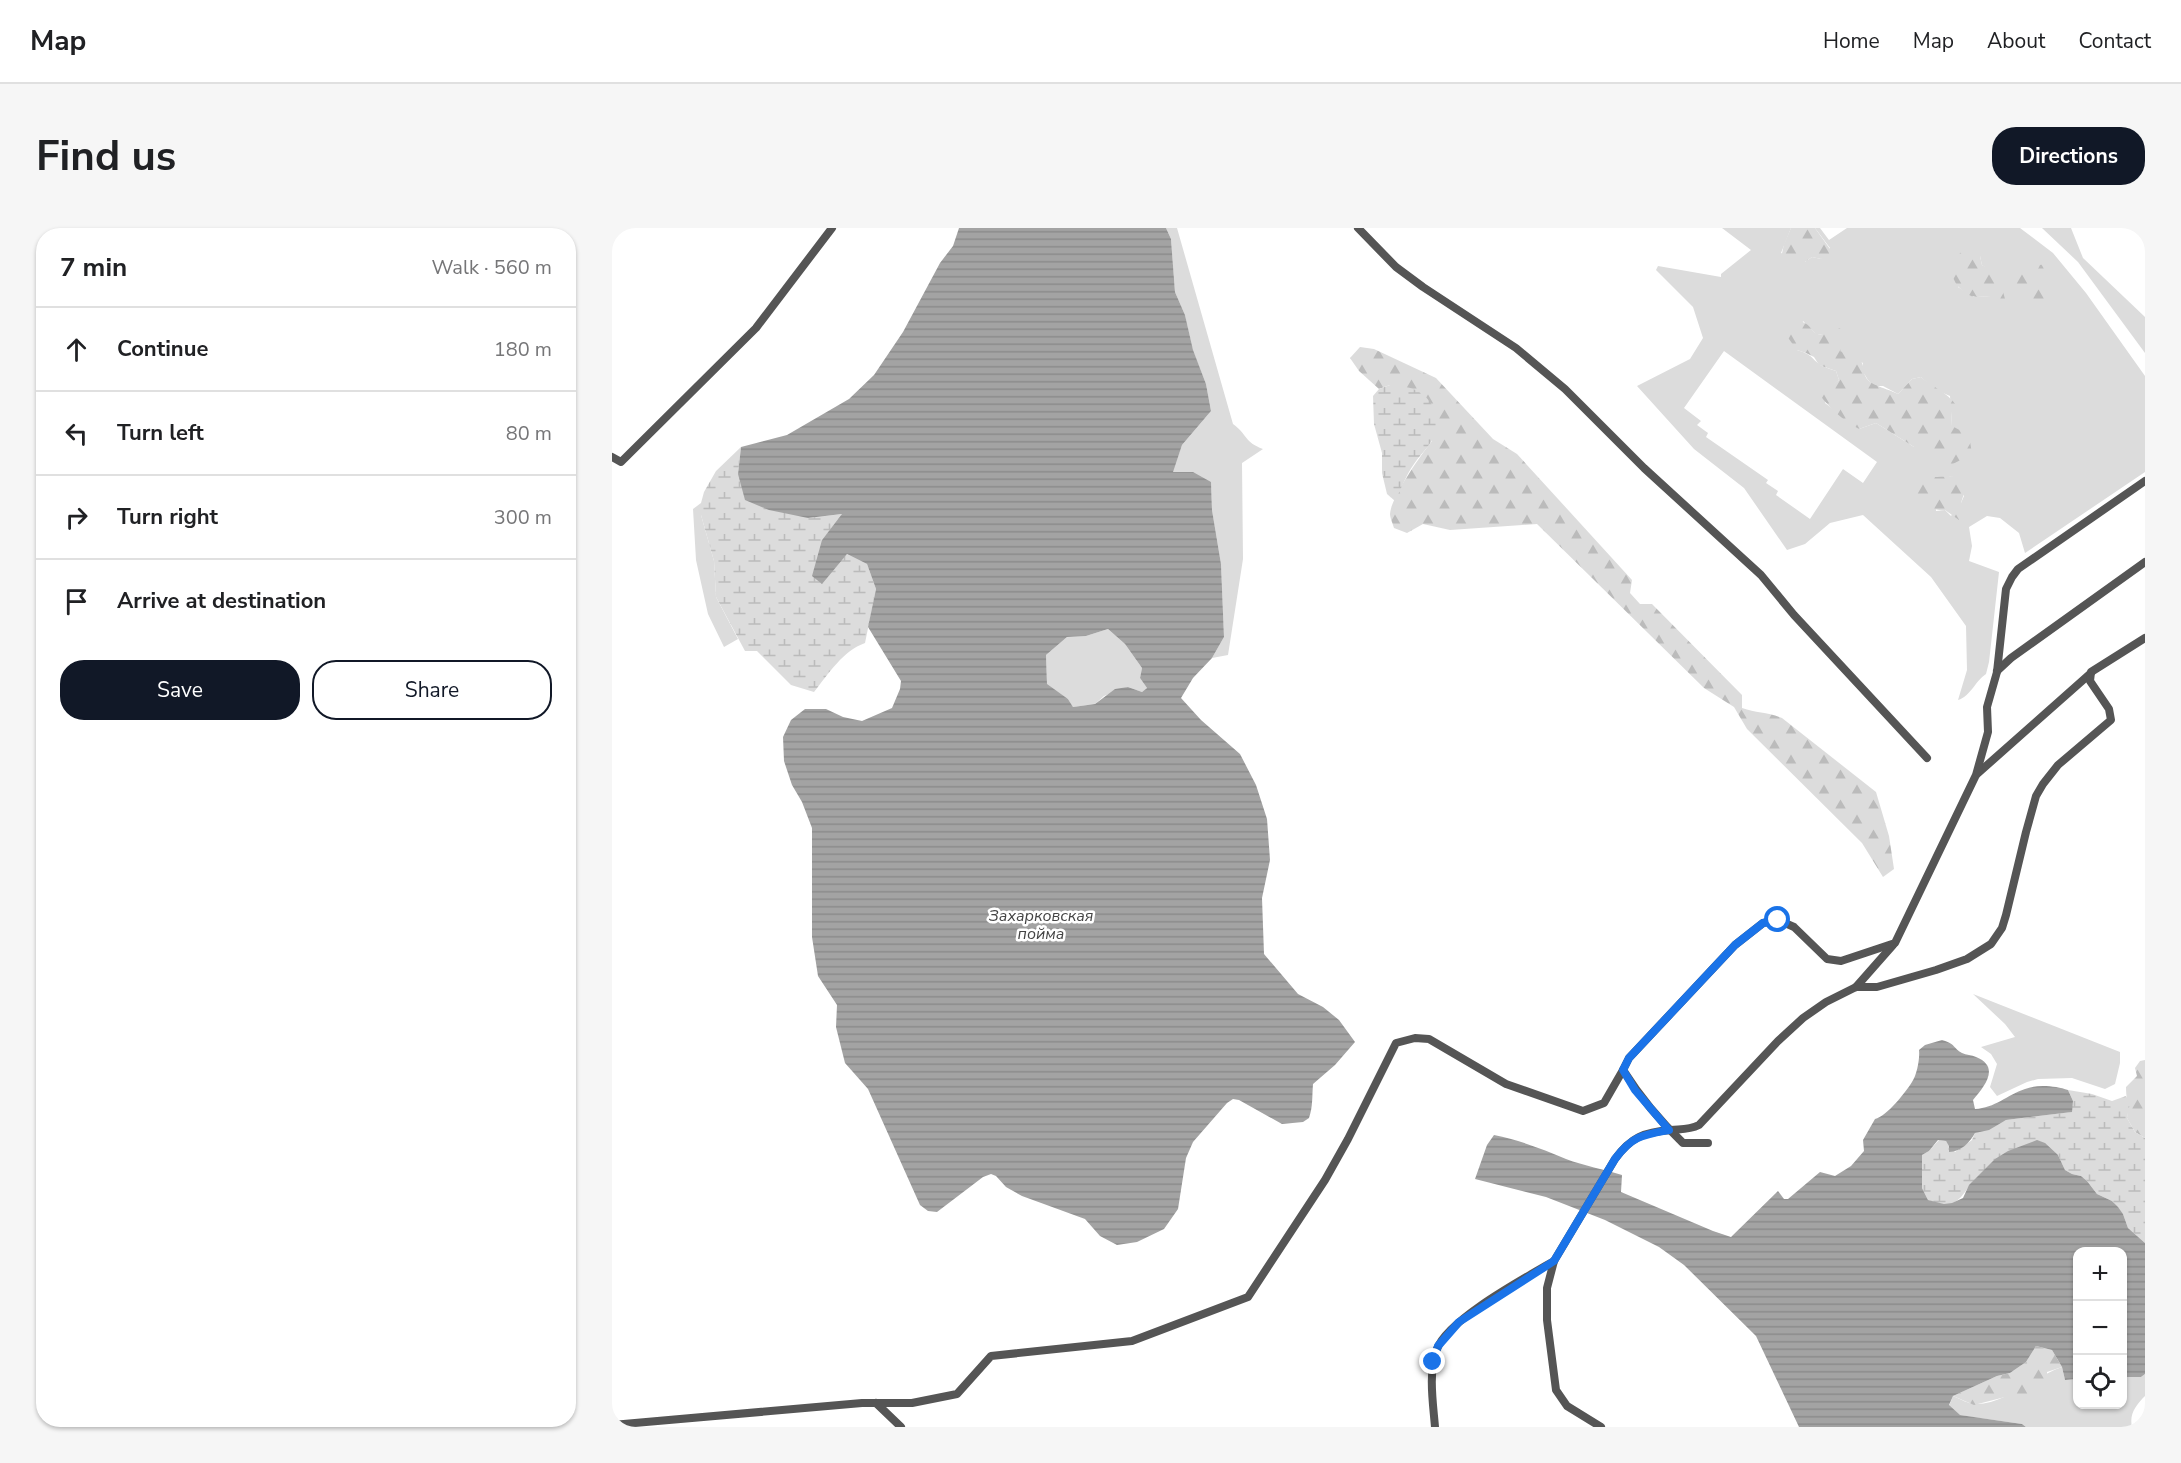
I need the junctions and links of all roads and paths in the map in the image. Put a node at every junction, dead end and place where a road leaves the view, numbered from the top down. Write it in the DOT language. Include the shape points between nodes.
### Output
graph roads {
  1 [pos="832,228"];
  2 [pos="1358,228"];
  3 [pos="612,458"];
  4 [pos="2145,481"];
  5 [pos="2145,562"];
  6 [pos="2145,638"];
  7 [pos="1997,672"];
  8 [pos="2091,672"];
  9 [pos="1927,758"];
  10 [pos="1976,775"];
  11 [pos="1895,943"];
  12 [pos="1856,987"];
  13 [pos="1623,1070"];
  14 [pos="1669,1130"];
  15 [pos="1708,1143"];
  16 [pos="1554,1261"];
  17 [pos="876,1403"];
  18 [pos="612,1425"];
  19 [pos="901,1427"];
  20 [pos="1435,1427"];
  21 [pos="1601,1427"];
  1 -- 3 [label="street" via="756,328 621,462"];
  2 -- 9 [label="street" via="1396,267 1516,348 1564,389 1761,575"];
  4 -- 7 [label="street" via="2018,569 2006,589"];
  5 -- 7 [label="street"];
  6 -- 8 [label="street"];
  7 -- 10 [label="street" via="1988,707 1988,732"];
  8 -- 10 [label="street"];
  8 -- 12 [label="street" via="2090,681 2109,709 2111,720 2058,765 2036,796 2006,915 1991,944 1967,959 1936,970 1877,987"];
  10 -- 11 [label="street"];
  11 -- 12 [label="street"];
  11 -- 13 [label="street" via="1841,961 1827,959 1794,927 1778,920 1763,923 1735,945 1629,1058"];
  12 -- 14 [label="street" via="1803,1018 1699,1125 1689,1130"];
  13 -- 14 [label="street"];
  13 -- 17 [label="street" via="1604,1103 1583,1111 1506,1084 1429,1039 1395,1043 1325,1180 1248,1297 1132,1341 991,1356 957,1394 912,1403"];
  14 -- 15 [label="street" via="1683,1143"];
  14 -- 16 [label="street" via="1638,1136 1626,1144"];
  16 -- 20 [label="street" via="1459,1322 1438,1346 1433,1362"];
  16 -- 21 [label="street" via="1547,1288 1547,1320 1556,1390 1567,1406"];
  17 -- 18 [label="street"];
  17 -- 19 [label="street"];
}
